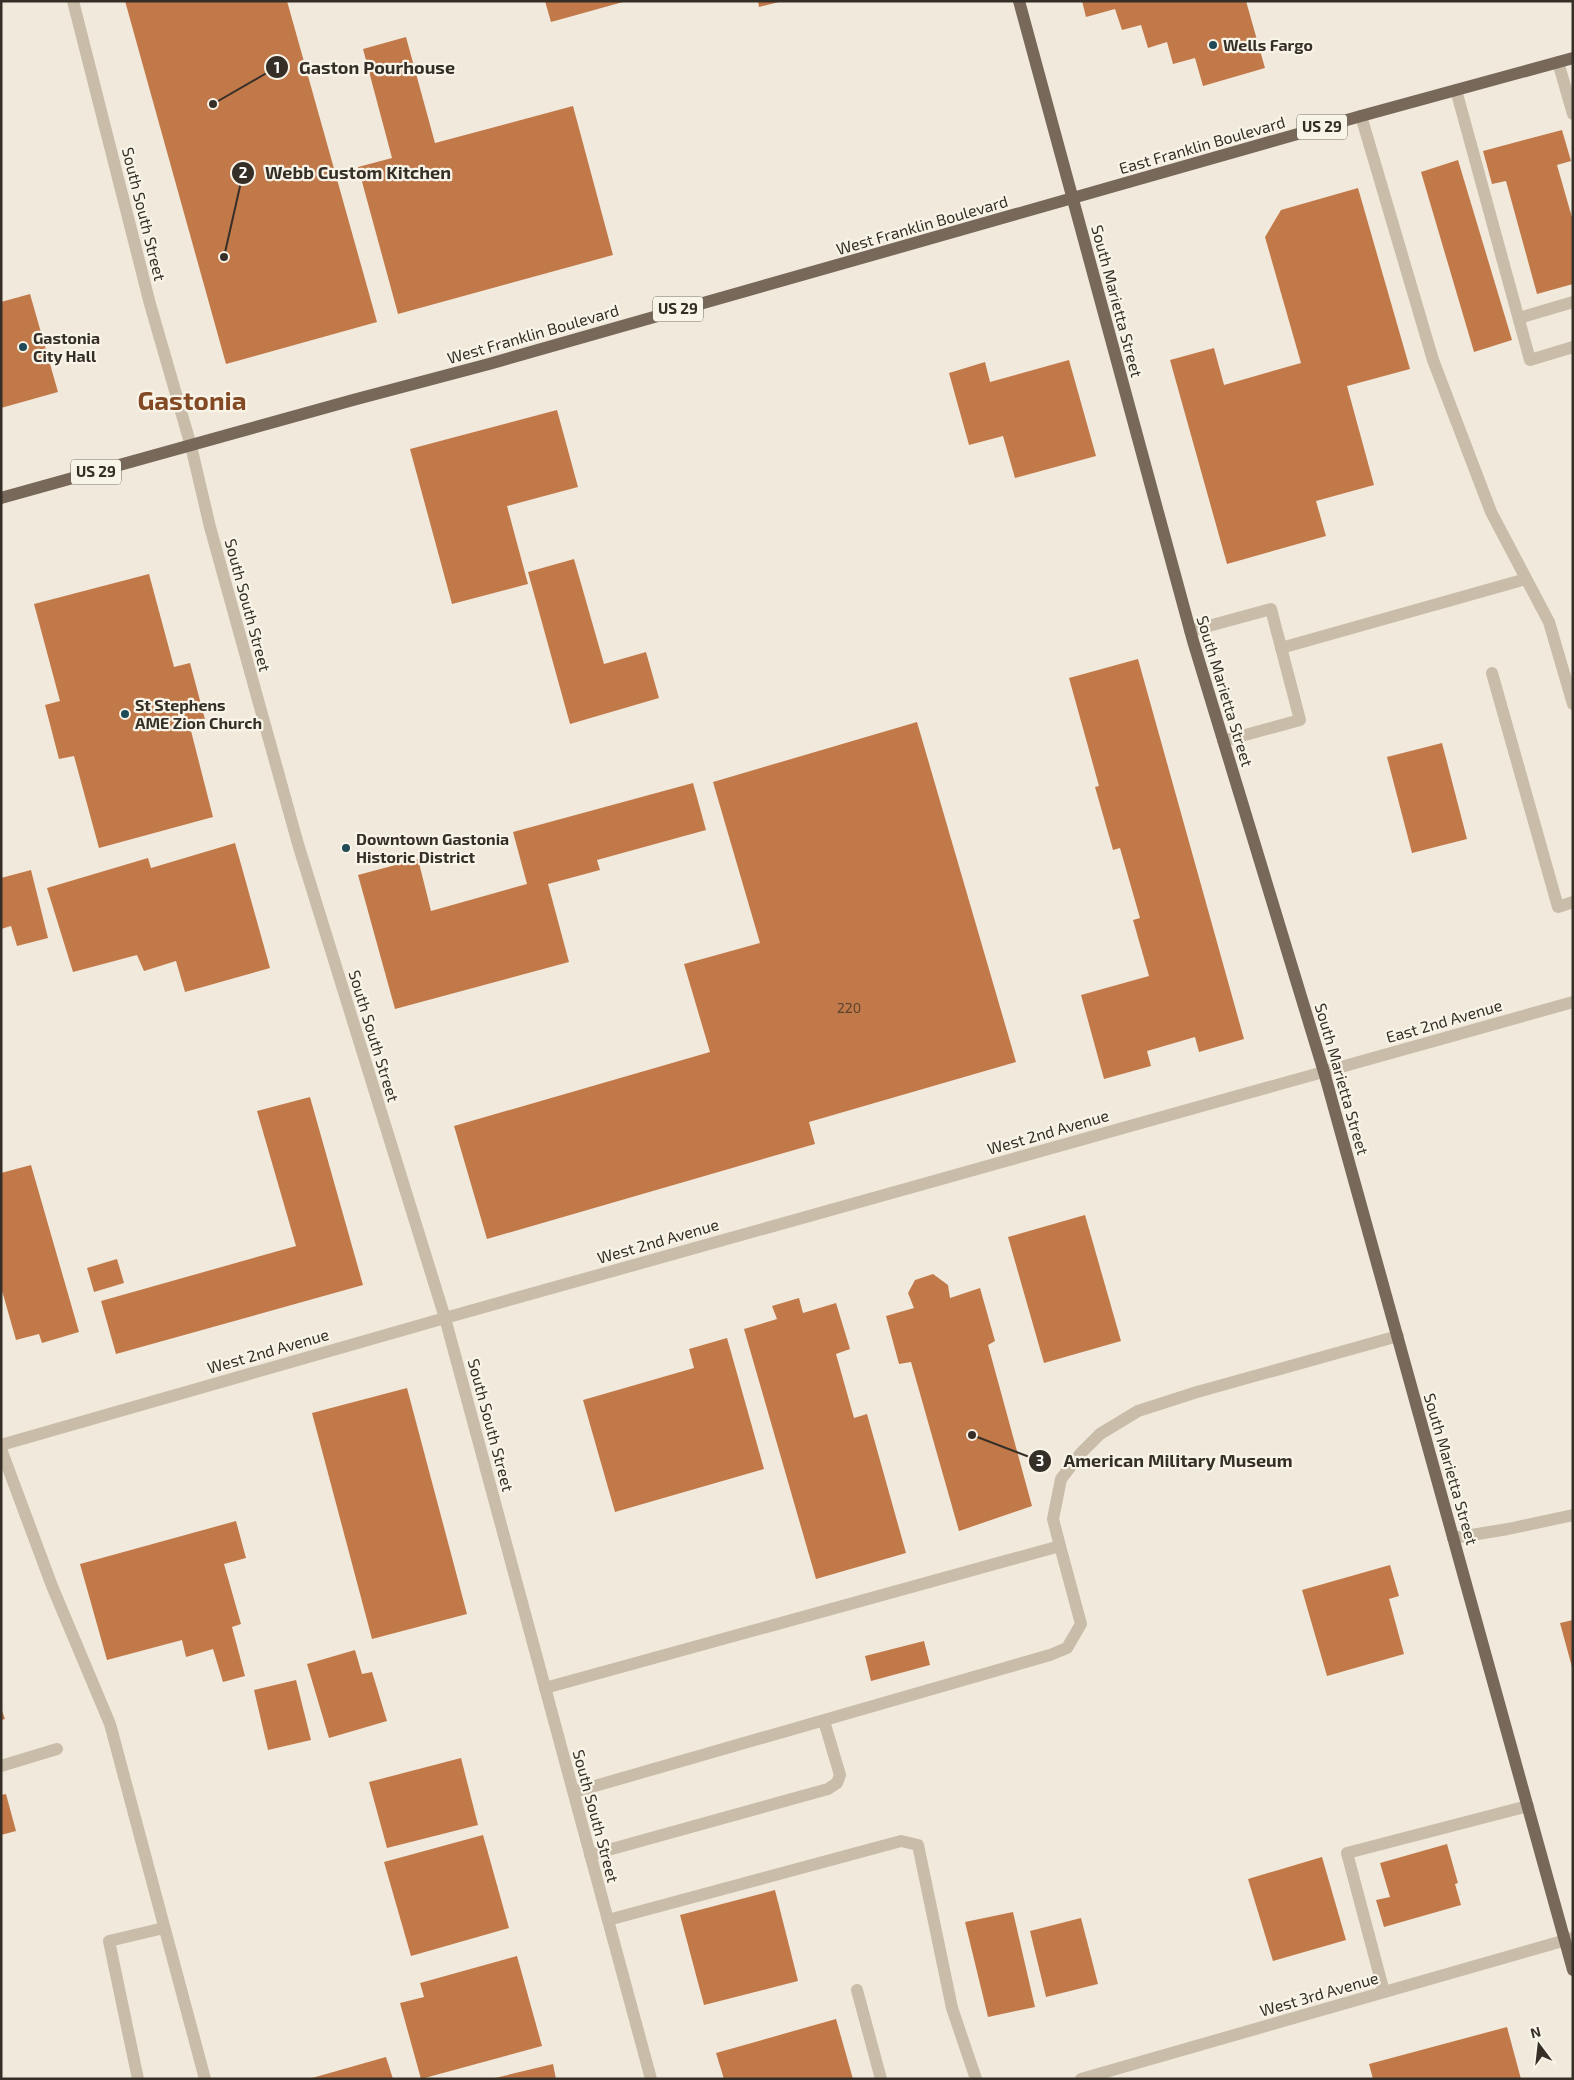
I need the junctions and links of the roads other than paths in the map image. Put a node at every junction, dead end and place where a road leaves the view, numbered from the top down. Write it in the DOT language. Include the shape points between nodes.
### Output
graph roads {
  1 [pos="73,1"];
  2 [pos="1018,1"];
  3 [pos="1573,58"];
  4 [pos="1558,62"];
  5 [pos="1456,90"];
  6 [pos="1573,114"];
  7 [pos="1361,116"];
  8 [pos="1072,200"];
  9 [pos="1573,302"];
  10 [pos="1519,318"];
  11 [pos="1573,347"];
  12 [pos="191,446"];
  13 [pos="1,498"];
  14 [pos="1526,579"];
  15 [pos="1190,631"];
  16 [pos="1281,648"];
  17 [pos="1492,673"];
  18 [pos="1573,704"];
  19 [pos="1223,741"];
  20 [pos="1573,902"];
  21 [pos="1573,1002"];
  22 [pos="1324,1072"];
  23 [pos="445,1318"];
  24 [pos="1398,1336"];
  25 [pos="1,1445"];
  26 [pos="1,1449"];
  27 [pos="1573,1515"];
  28 [pos="1454,1538"];
  29 [pos="1060,1546"];
  30 [pos="545,1688"];
  31 [pos="824,1721"];
  32 [pos="57,1749"];
  33 [pos="1,1766"];
  34 [pos="574,1792"];
  35 [pos="1528,1806"];
  36 [pos="590,1855"];
  37 [pos="608,1920"];
  38 [pos="164,1928"];
  39 [pos="1569,1939"];
  40 [pos="1573,1970"];
  41 [pos="857,1990"];
  42 [pos="1384,1992"];
  43 [pos="138,2079"];
  44 [pos="205,2079"];
  45 [pos="651,2079"];
  46 [pos="881,2079"];
  47 [pos="976,2079"];
  48 [pos="1081,2079"];
  1 -- 12 [label="street, South South Street" via="150,304"];
  2 -- 8 [label="main road, South Marietta Street"];
  3 -- 4 [label="main road, East Franklin Boulevard / US 29"];
  4 -- 5 [label="main road, East Franklin Boulevard / US 29"];
  4 -- 6 [label="street"];
  5 -- 7 [label="main road, East Franklin Boulevard / US 29"];
  5 -- 10 [label="street"];
  7 -- 8 [label="main road, East Franklin Boulevard / US 29"];
  7 -- 14 [label="street" via="1433,360 1491,512"];
  8 -- 12 [label="main road, West Franklin Boulevard / US 29"];
  8 -- 15 [label="main road, South Marietta Street"];
  9 -- 10 [label="street"];
  10 -- 11 [label="street" via="1530,360"];
  12 -- 13 [label="main road, West Franklin Boulevard / US 29"];
  12 -- 23 [label="street, South South Street" via="298,844"];
  14 -- 16 [label="street"];
  14 -- 18 [label="street" via="1549,622"];
  15 -- 16 [label="street" via="1271,609"];
  15 -- 19 [label="main road, South Marietta Street"];
  16 -- 19 [label="street" via="1300,720"];
  17 -- 20 [label="street" via="1558,906"];
  19 -- 22 [label="main road, South Marietta Street"];
  21 -- 22 [label="street, East 2nd Avenue"];
  22 -- 23 [label="street, West 2nd Avenue"];
  22 -- 24 [label="main road, South Marietta Street"];
  23 -- 25 [label="street, West 2nd Avenue"];
  23 -- 30 [label="street, South South Street"];
  24 -- 28 [label="main road, South Marietta Street"];
  24 -- 29 [label="street" via="1138,1411 1100,1434 1061,1479 1053,1519"];
  26 -- 38 [label="street" via="52,1586 110,1724"];
  27 -- 28 [label="street"];
  28 -- 35 [label="main road, South Marietta Street"];
  29 -- 30 [label="street"];
  29 -- 31 [label="street" via="1081,1624 1067,1648"];
  30 -- 34 [label="street, South South Street"];
  31 -- 34 [label="street"];
  31 -- 36 [label="street" via="840,1775 837,1783 828,1789"];
  32 -- 33 [label="street"];
  34 -- 36 [label="street, South South Street"];
  35 -- 39 [label="main road, South Marietta Street"];
  35 -- 42 [label="street" via="1347,1852"];
  36 -- 37 [label="street, South South Street"];
  37 -- 45 [label="street, South South Street"];
  37 -- 47 [label="street" via="901,1841 918,1844 952,2008"];
  38 -- 43 [label="street" via="109,1941"];
  38 -- 44 [label="street"];
  39 -- 40 [label="main road, South Marietta Street"];
  39 -- 42 [label="street, West 3rd Avenue"];
  41 -- 46 [label="street"];
  42 -- 48 [label="street, West 3rd Avenue"];
}
